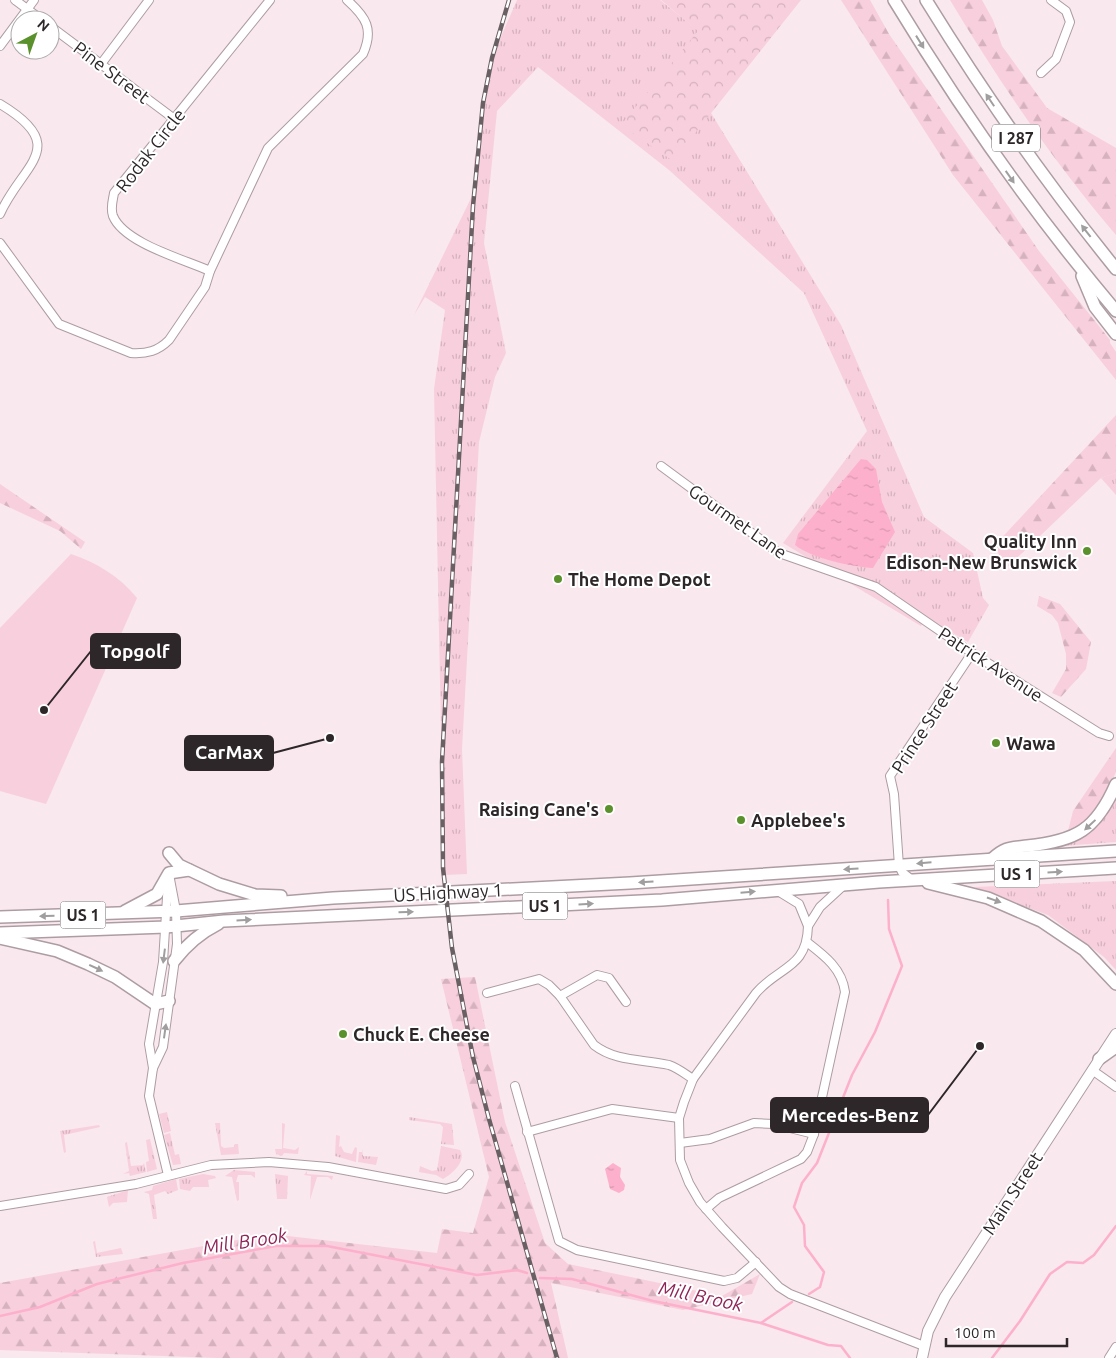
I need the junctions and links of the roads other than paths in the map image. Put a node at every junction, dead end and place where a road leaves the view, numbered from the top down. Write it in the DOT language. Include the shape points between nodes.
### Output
graph roads {
  1 [pos="15,0"];
  2 [pos="34,0"];
  3 [pos="149,0"];
  4 [pos="270,0"];
  5 [pos="347,0"];
  6 [pos="894,0"];
  7 [pos="926,0"];
  8 [pos="1051,0"];
  9 [pos="27,9"];
  10 [pos="60,33"];
  11 [pos="0,46"];
  12 [pos="101,64"];
  13 [pos="1041,73"];
  14 [pos="0,104"];
  15 [pos="173,118"];
  16 [pos="0,214"];
  17 [pos="0,244"];
  18 [pos="1078,265"];
  19 [pos="1116,269"];
  20 [pos="210,271"];
  21 [pos="1116,311"];
  22 [pos="1116,334"];
  23 [pos="661,466"];
  24 [pos="876,587"];
  25 [pos="972,653"];
  26 [pos="1109,736"];
  27 [pos="1116,784"];
  28 [pos="1116,851"];
  29 [pos="169,853"];
  30 [pos="992,859"];
  31 [pos="900,866"];
  32 [pos="1116,868"];
  33 [pos="192,870"];
  34 [pos="169,873"];
  35 [pos="915,880"];
  36 [pos="844,885"];
  37 [pos="776,890"];
  38 [pos="333,898"];
  39 [pos="171,911"];
  40 [pos="118,913"];
  41 [pos="0,916"];
  42 [pos="224,921"];
  43 [pos="178,926"];
  44 [pos="808,926"];
  45 [pos="166,927"];
  46 [pos="0,933"];
  47 [pos="0,938"];
  48 [pos="808,943"];
  49 [pos="174,961"];
  50 [pos="1116,984"];
  51 [pos="487,993"];
  52 [pos="560,996"];
  53 [pos="169,1001"];
  54 [pos="626,1002"];
  55 [pos="155,1004"];
  56 [pos="1116,1034"];
  57 [pos="1116,1047"];
  58 [pos="1099,1059"];
  59 [pos="153,1068"];
  60 [pos="1092,1070"];
  61 [pos="693,1079"];
  62 [pos="515,1086"];
  63 [pos="1116,1087"];
  64 [pos="679,1118"];
  65 [pos="528,1132"];
  66 [pos="814,1134"];
  67 [pos="680,1143"];
  68 [pos="469,1174"];
  69 [pos="168,1175"];
  70 [pos="0,1206"];
  71 [pos="706,1209"];
  72 [pos="756,1262"];
  73 [pos="924,1346"];
  74 [pos="1116,1347"];
  75 [pos="922,1358"];
  76 [pos="1109,1358"];
  1 -- 9 [label="street"];
  2 -- 9 [label="street"];
  3 -- 12 [label="street"];
  4 -- 15 [label="street, Rodak Circle"];
  5 -- 20 [label="street" via="362,14 367,25 368,43 363,54 268,148"];
  6 -- 18 [label="highway, I 287, one-way" via="1020,191"];
  19 -- 7 [label="highway, I 287, one-way" via="1001,116"];
  8 -- 13 [label="street" via="1066,11 1070,22 1056,59"];
  9 -- 11 [label="street"];
  10 -- 12 [label="street, Pine Street"];
  12 -- 15 [label="street, Pine Street"];
  14 -- 16 [label="street" via="26,122 34,130 37,140 36,157"];
  15 -- 20 [label="street, Rodak Circle" via="114,193 111,210 117,224 127,234"];
  17 -- 20 [label="street" via="59,324 131,352 152,352 169,340 205,286"];
  18 -- 21 [label="highway, I 287"];
  18 -- 22 [label="highway" via="1095,307"];
  23 -- 24 [label="street, Gourmet Lane" via="779,553"];
  24 -- 25 [label="street, Patrick Avenue"];
  25 -- 26 [label="street, Patrick Avenue" via="1099,733"];
  25 -- 31 [label="street, Prince Street" via="890,776"];
  27 -- 30 [label="highway, one-way" via="1104,810 1086,830 1063,841 1002,849"];
  28 -- 30 [label="highway, US 1"];
  29 -- 33 [label="highway" via="179,865"];
  30 -- 31 [label="highway, US 1, one-way"];
  31 -- 35 [label="street" via="902,872"];
  31 -- 38 [label="highway, US Highway 1 / US 1, one-way"];
  35 -- 32 [label="highway, US 1, one-way"];
  33 -- 34 [label="highway"];
  33 -- 38 [label="highway" via="219,884 255,895"];
  34 -- 39 [label="street"];
  34 -- 40 [label="highway" via="157,894"];
  35 -- 36 [label="highway, US 1"];
  35 -- 50 [label="highway, one-way" via="988,898 1040,921 1084,950"];
  36 -- 37 [label="highway, US 1"];
  36 -- 44 [label="street" via="820,908"];
  42 -- 37 [label="highway, US 1, one-way" via="662,900"];
  37 -- 44 [label="street" via="799,904"];
  38 -- 39 [label="highway, US Highway 1 / US 1"];
  39 -- 40 [label="highway, US 1"];
  39 -- 43 [label="street"];
  39 -- 45 [label="street"];
  40 -- 41 [label="highway, US 1, one-way"];
  42 -- 43 [label="highway, US 1"];
  42 -- 49 [label="highway" via="204,931"];
  43 -- 45 [label="highway, US 1"];
  43 -- 49 [label="street"];
  44 -- 48 [label="street"];
  45 -- 46 [label="highway, US 1"];
  45 -- 55 [label="street, one-way"];
  47 -- 55 [label="highway, one-way" via="57,950 115,976"];
  48 -- 61 [label="street" via="789,968 765,983 756,993"];
  48 -- 66 [label="street" via="837,969 845,992"];
  49 -- 53 [label="street"];
  51 -- 52 [label="street" via="538,979 549,984"];
  52 -- 54 [label="street" via="597,975 609,978"];
  52 -- 61 [label="street" via="602,1050 623,1059 670,1066"];
  53 -- 55 [label="highway"];
  59 -- 53 [label="street, one-way" via="163,1047"];
  55 -- 59 [label="street" via="149,1044"];
  56 -- 58 [label="main road, Main Street"];
  57 -- 58 [label="highway"];
  58 -- 60 [label="main road, Main Street"];
  59 -- 69 [label="street" via="149,1096"];
  60 -- 63 [label="street"];
  60 -- 73 [label="main road, Main Street" via="945,1297"];
  61 -- 64 [label="street"];
  62 -- 65 [label="street"];
  64 -- 65 [label="street" via="612,1109"];
  64 -- 67 [label="street"];
  65 -- 72 [label="street" via="556,1235 567,1246 724,1281 737,1278"];
  66 -- 67 [label="street" via="774,1124 754,1123 710,1139"];
  66 -- 71 [label="street" via="801,1160 719,1198"];
  67 -- 71 [label="street" via="684,1171"];
  68 -- 69 [label="street" via="459,1185 446,1189 328,1167 268,1162 211,1165"];
  69 -- 70 [label="street" via="136,1184"];
  71 -- 72 [label="street"];
  72 -- 73 [label="street" via="790,1294"];
  73 -- 75 [label="main road, Main Street"];
  74 -- 76 [label="street"];
}
